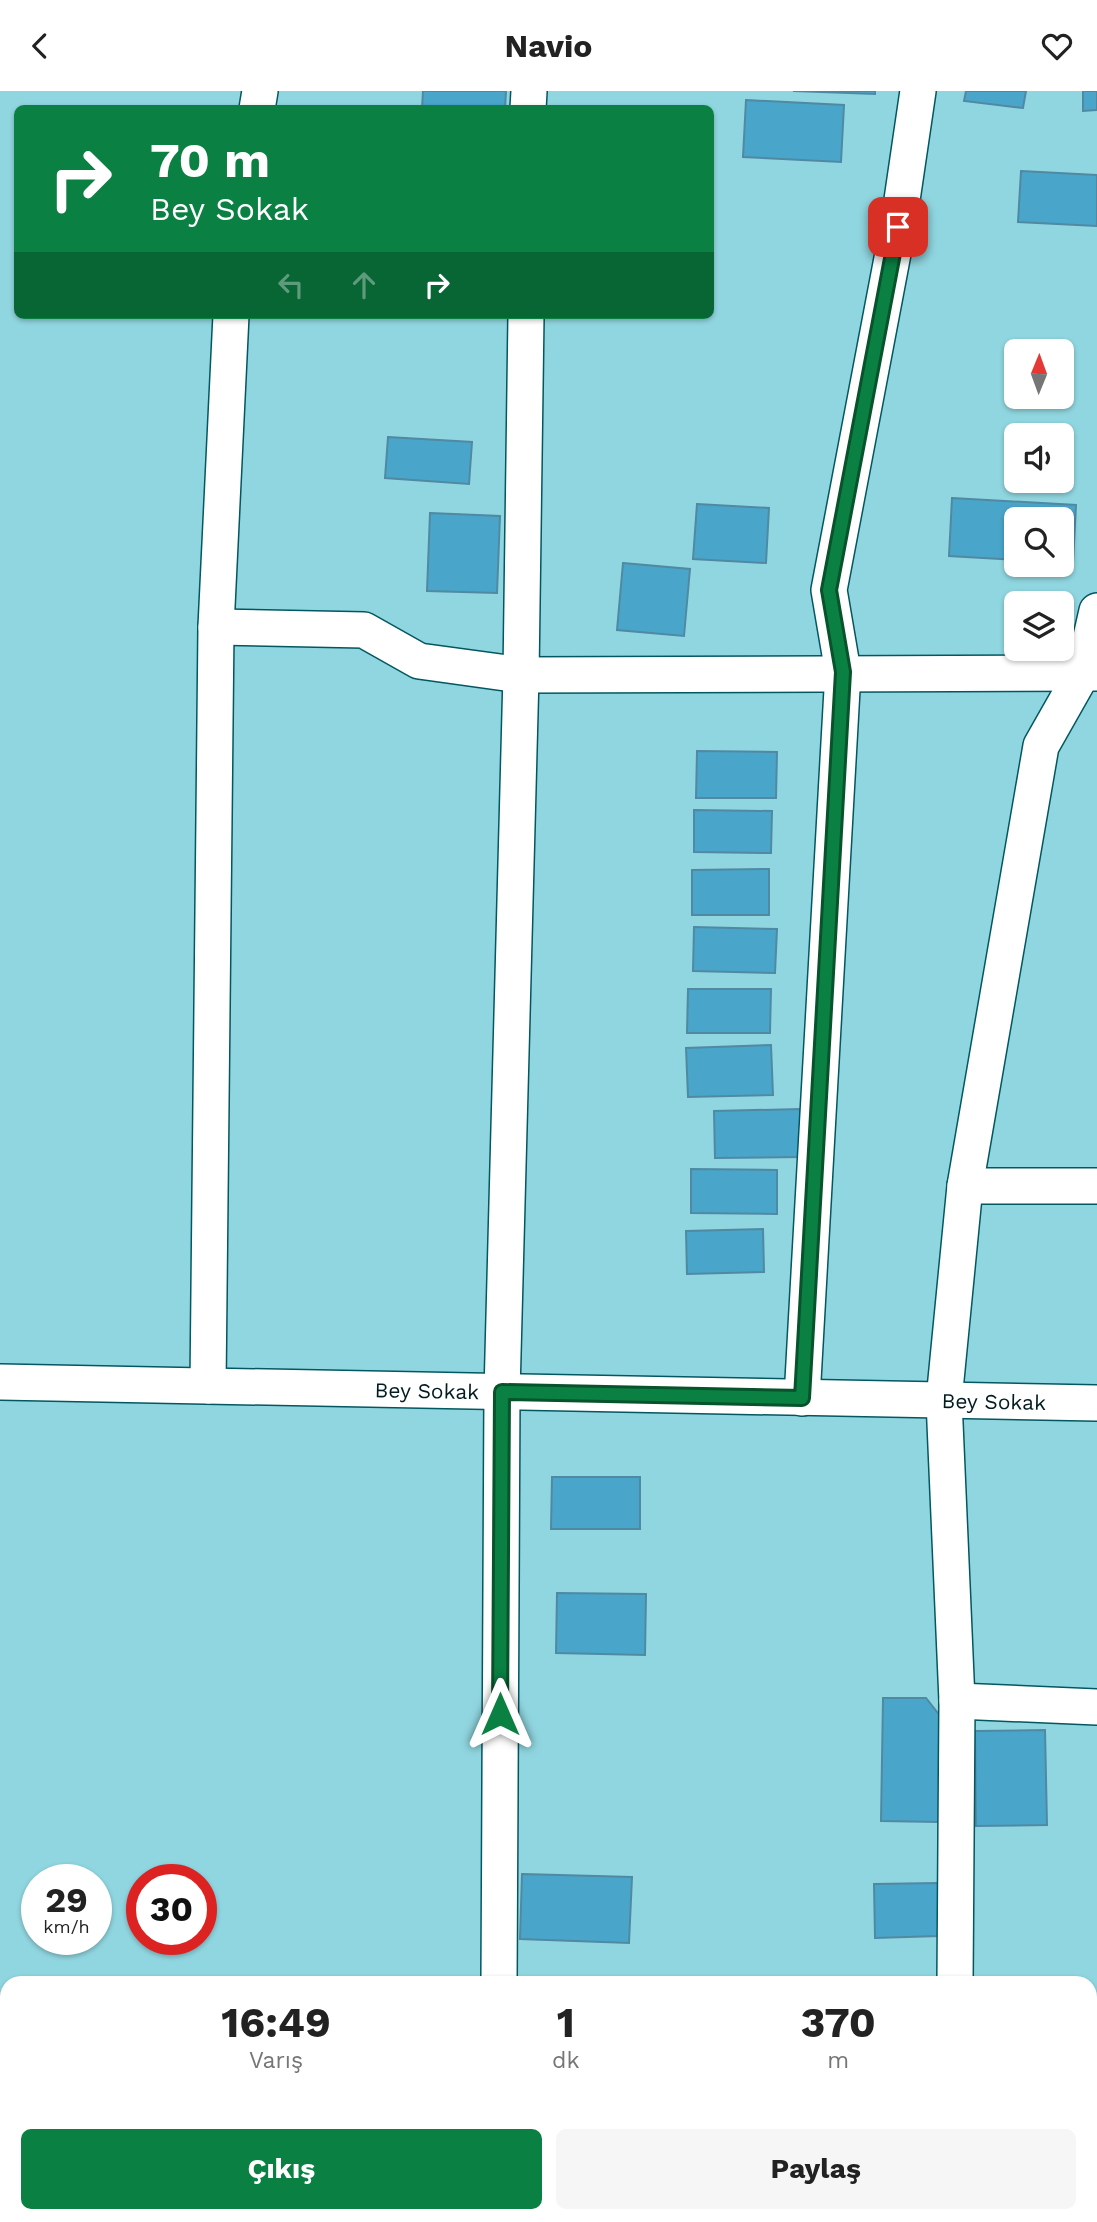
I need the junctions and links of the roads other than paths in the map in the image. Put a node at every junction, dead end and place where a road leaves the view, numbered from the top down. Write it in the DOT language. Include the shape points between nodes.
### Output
graph roads {
  1 [pos="918,91"];
  2 [pos="231,319"];
  3 [pos="526,319"];
  4 [pos="1097,611"];
  5 [pos="216,627"];
  6 [pos="843,672"];
  7 [pos="1090,673"];
  8 [pos="521,675"];
  9 [pos="965,1186"];
  10 [pos="1097,1186"];
  11 [pos="4,1381"];
  12 [pos="208,1386"];
  13 [pos="502,1392"];
  14 [pos="802,1398"];
  15 [pos="944,1400"];
  16 [pos="1097,1403"];
  17 [pos="957,1701"];
  18 [pos="1097,1707"];
  19 [pos="499,1976"];
  20 [pos="955,1976"];
  1 -- 6 [label="street" via="898,227 829,590"];
  2 -- 5 [label="street"];
  3 -- 8 [label="street"];
  4 -- 7 [label="street"];
  5 -- 8 [label="street" via="363,630 419,661"];
  5 -- 12 [label="street"];
  6 -- 7 [label="street"];
  6 -- 8 [label="street"];
  6 -- 14 [label="street"];
  7 -- 9 [label="street" via="1041,745"];
  8 -- 13 [label="street"];
  9 -- 10 [label="street"];
  9 -- 15 [label="street"];
  11 -- 12 [label="street, Bey Sokak"];
  12 -- 13 [label="street, Bey Sokak"];
  13 -- 14 [label="street, Bey Sokak"];
  13 -- 19 [label="street"];
  14 -- 15 [label="street, Bey Sokak"];
  15 -- 16 [label="street, Bey Sokak"];
  15 -- 17 [label="street"];
  17 -- 18 [label="street"];
  17 -- 20 [label="street"];
}
